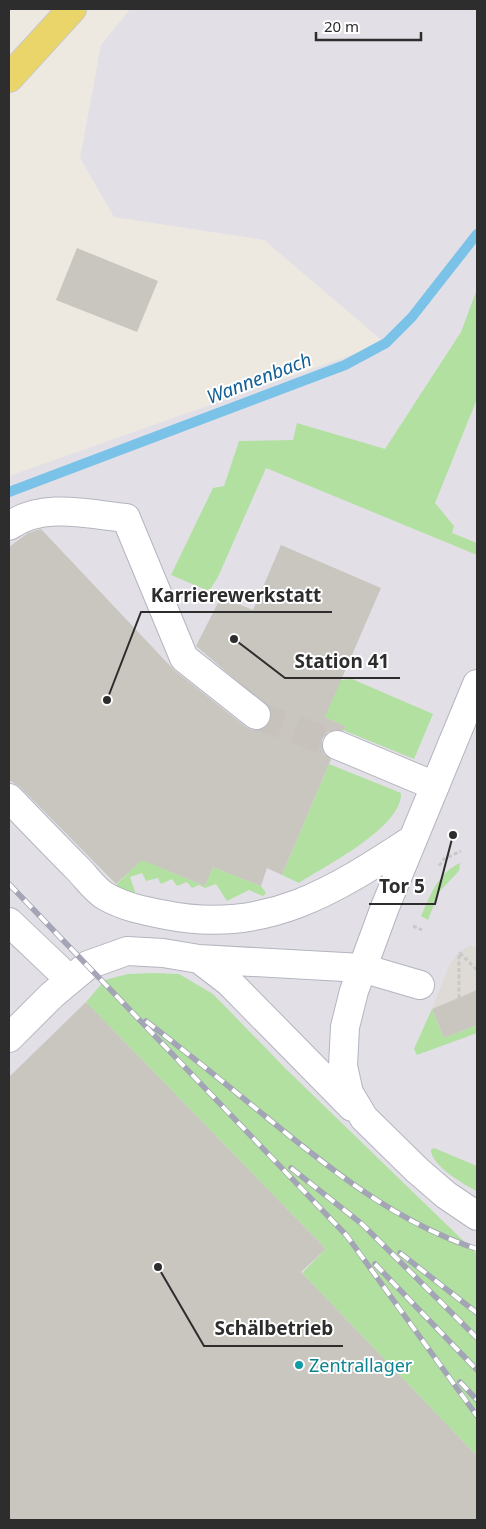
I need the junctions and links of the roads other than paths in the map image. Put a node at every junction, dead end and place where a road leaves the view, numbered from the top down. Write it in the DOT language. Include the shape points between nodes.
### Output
graph roads {
  1 [pos="72,9"];
  2 [pos="9,78"];
  3 [pos="9,526"];
  4 [pos="477,684"];
  5 [pos="256,715"];
  6 [pos="337,745"];
  7 [pos="434,786"];
  8 [pos="9,798"];
  9 [pos="413,839"];
  10 [pos="9,922"];
  11 [pos="199,959"];
  12 [pos="362,968"];
  13 [pos="70,980"];
  14 [pos="420,986"];
  15 [pos="9,1038"];
  16 [pos="364,1118"];
  17 [pos="446,1195"];
  18 [pos="477,1216"];
  19 [pos="477,1226"];
  1 -- 2 [label="main road"];
  3 -- 5 [label="lane" via="19,519 56,511 126,518 184,658"];
  4 -- 7 [label="lane"];
  6 -- 7 [label="lane"];
  7 -- 9 [label="lane"];
  8 -- 9 [label="lane" via="104,895 137,909 177,917 220,921 263,916 317,898"];
  9 -- 12 [label="lane"];
  10 -- 13 [label="lane"];
  11 -- 12 [label="lane"];
  11 -- 13 [label="lane" via="127,951 88,965"];
  11 -- 16 [label="lane" via="229,982"];
  12 -- 14 [label="lane"];
  12 -- 16 [label="lane" via="345,1027 343,1066 349,1093"];
  13 -- 15 [label="lane"];
  16 -- 17 [label="lane"];
  17 -- 18 [label="lane"];
  17 -- 19 [label="lane"];
}
